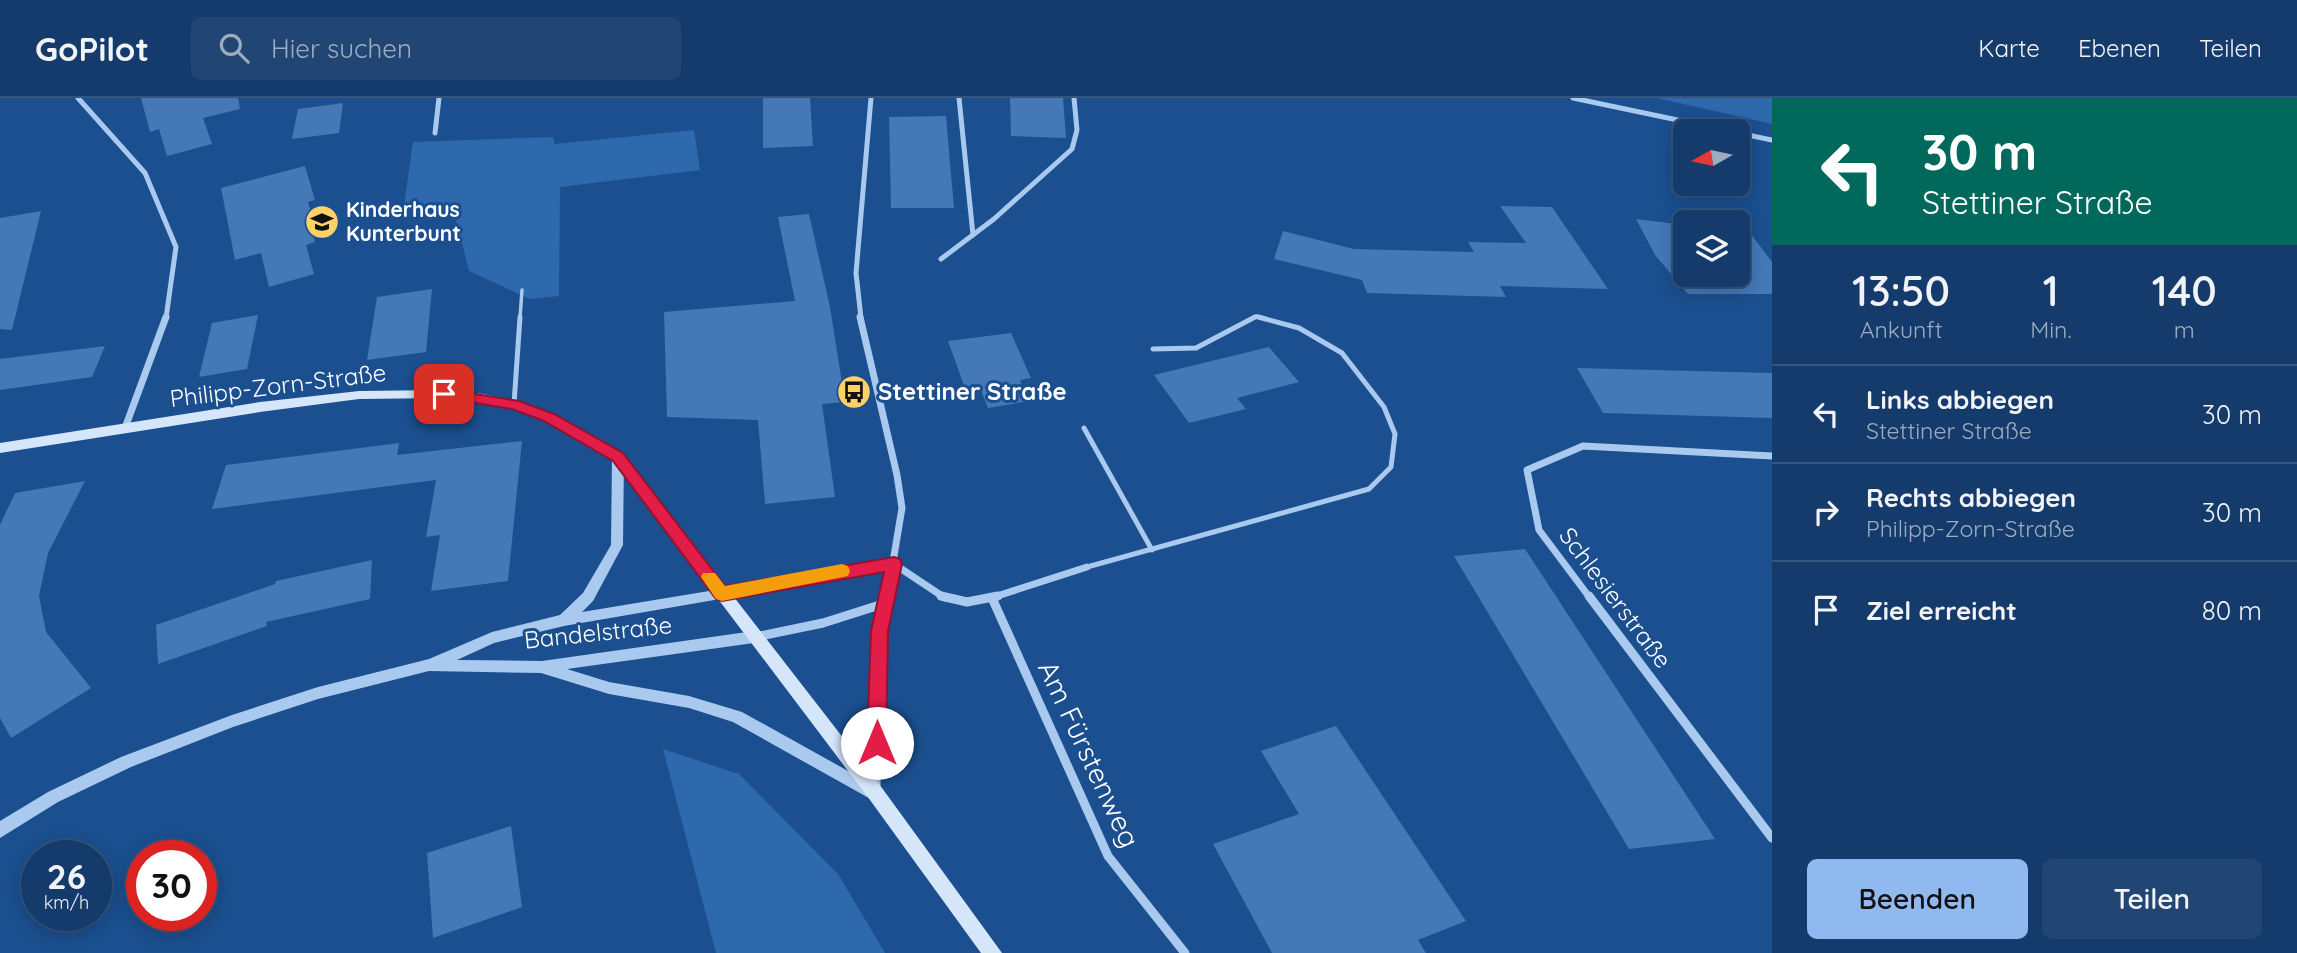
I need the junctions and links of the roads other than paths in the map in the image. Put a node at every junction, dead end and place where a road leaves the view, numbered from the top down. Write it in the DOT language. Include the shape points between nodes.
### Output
graph roads {
  1 [pos="78,98"];
  2 [pos="439,98"];
  3 [pos="871,98"];
  4 [pos="959,98"];
  5 [pos="1074,98"];
  6 [pos="1573,98"];
  7 [pos="1673,119"];
  8 [pos="435,133"];
  9 [pos="1750,135"];
  10 [pos="1772,140"];
  11 [pos="973,235"];
  12 [pos="941,259"];
  13 [pos="522,290"];
  14 [pos="1153,349"];
  15 [pos="514,404"];
  16 [pos="125,428"];
  17 [pos="1084,428"];
  18 [pos="0,448"];
  19 [pos="1772,456"];
  20 [pos="618,457"];
  21 [pos="1152,550"];
  22 [pos="894,564"];
  23 [pos="1087,567"];
  24 [pos="722,594"];
  25 [pos="992,598"];
  26 [pos="886,603"];
  27 [pos="564,620"];
  28 [pos="754,637"];
  29 [pos="429,665"];
  30 [pos="542,667"];
  31 [pos="876,794"];
  32 [pos="0,830"];
  33 [pos="1772,838"];
  34 [pos="993,953"];
  35 [pos="1185,953"];
  1 -- 16 [label="street" via="145,173 176,247 165,324"];
  2 -- 8 [label="street"];
  3 -- 22 [label="street" via="856,273 858,306 902,508"];
  4 -- 11 [label="street"];
  5 -- 11 [label="street" via="1077,130 1072,149"];
  6 -- 7 [label="street"];
  9 -- 10 [label="street"];
  11 -- 12 [label="street"];
  13 -- 15 [label="lane"];
  14 -- 21 [label="lane" via="1196,348 1256,316 1298,328 1342,353 1384,407 1395,434 1391,467 1369,489"];
  15 -- 16 [label="main road, Philipp-Zorn-Straße" via="444,394 359,395"];
  15 -- 20 [label="main road, Philipp-Zorn-Straße"];
  16 -- 18 [label="main road, Philipp-Zorn-Straße"];
  17 -- 21 [label="lane"];
  19 -- 33 [label="street, Schlesierstraße" via="1583,446 1527,470 1539,530"];
  20 -- 24 [label="main road, Philipp-Zorn-Straße"];
  20 -- 27 [label="street" via="617,545 588,597"];
  21 -- 23 [label="lane"];
  22 -- 24 [label="street"];
  22 -- 25 [label="street" via="930,590 955,601"];
  22 -- 26 [label="street"];
  23 -- 25 [label="street"];
  24 -- 27 [label="street"];
  24 -- 28 [label="main road, Philipp-Zorn-Straße"];
  25 -- 35 [label="street, Am Fürstenweg" via="1108,856"];
  26 -- 28 [label="street" via="823,623"];
  26 -- 31 [label="street" via="877,666"];
  27 -- 29 [label="street" via="492,638"];
  28 -- 30 [label="street, Bandelstraße"];
  28 -- 31 [label="main road"];
  29 -- 30 [label="street, Bandelstraße"];
  29 -- 32 [label="street, Bandelstraße" via="232,721 126,762 53,797"];
  30 -- 31 [label="street" via="609,688 689,702 737,717"];
  31 -- 34 [label="main road"];
}
